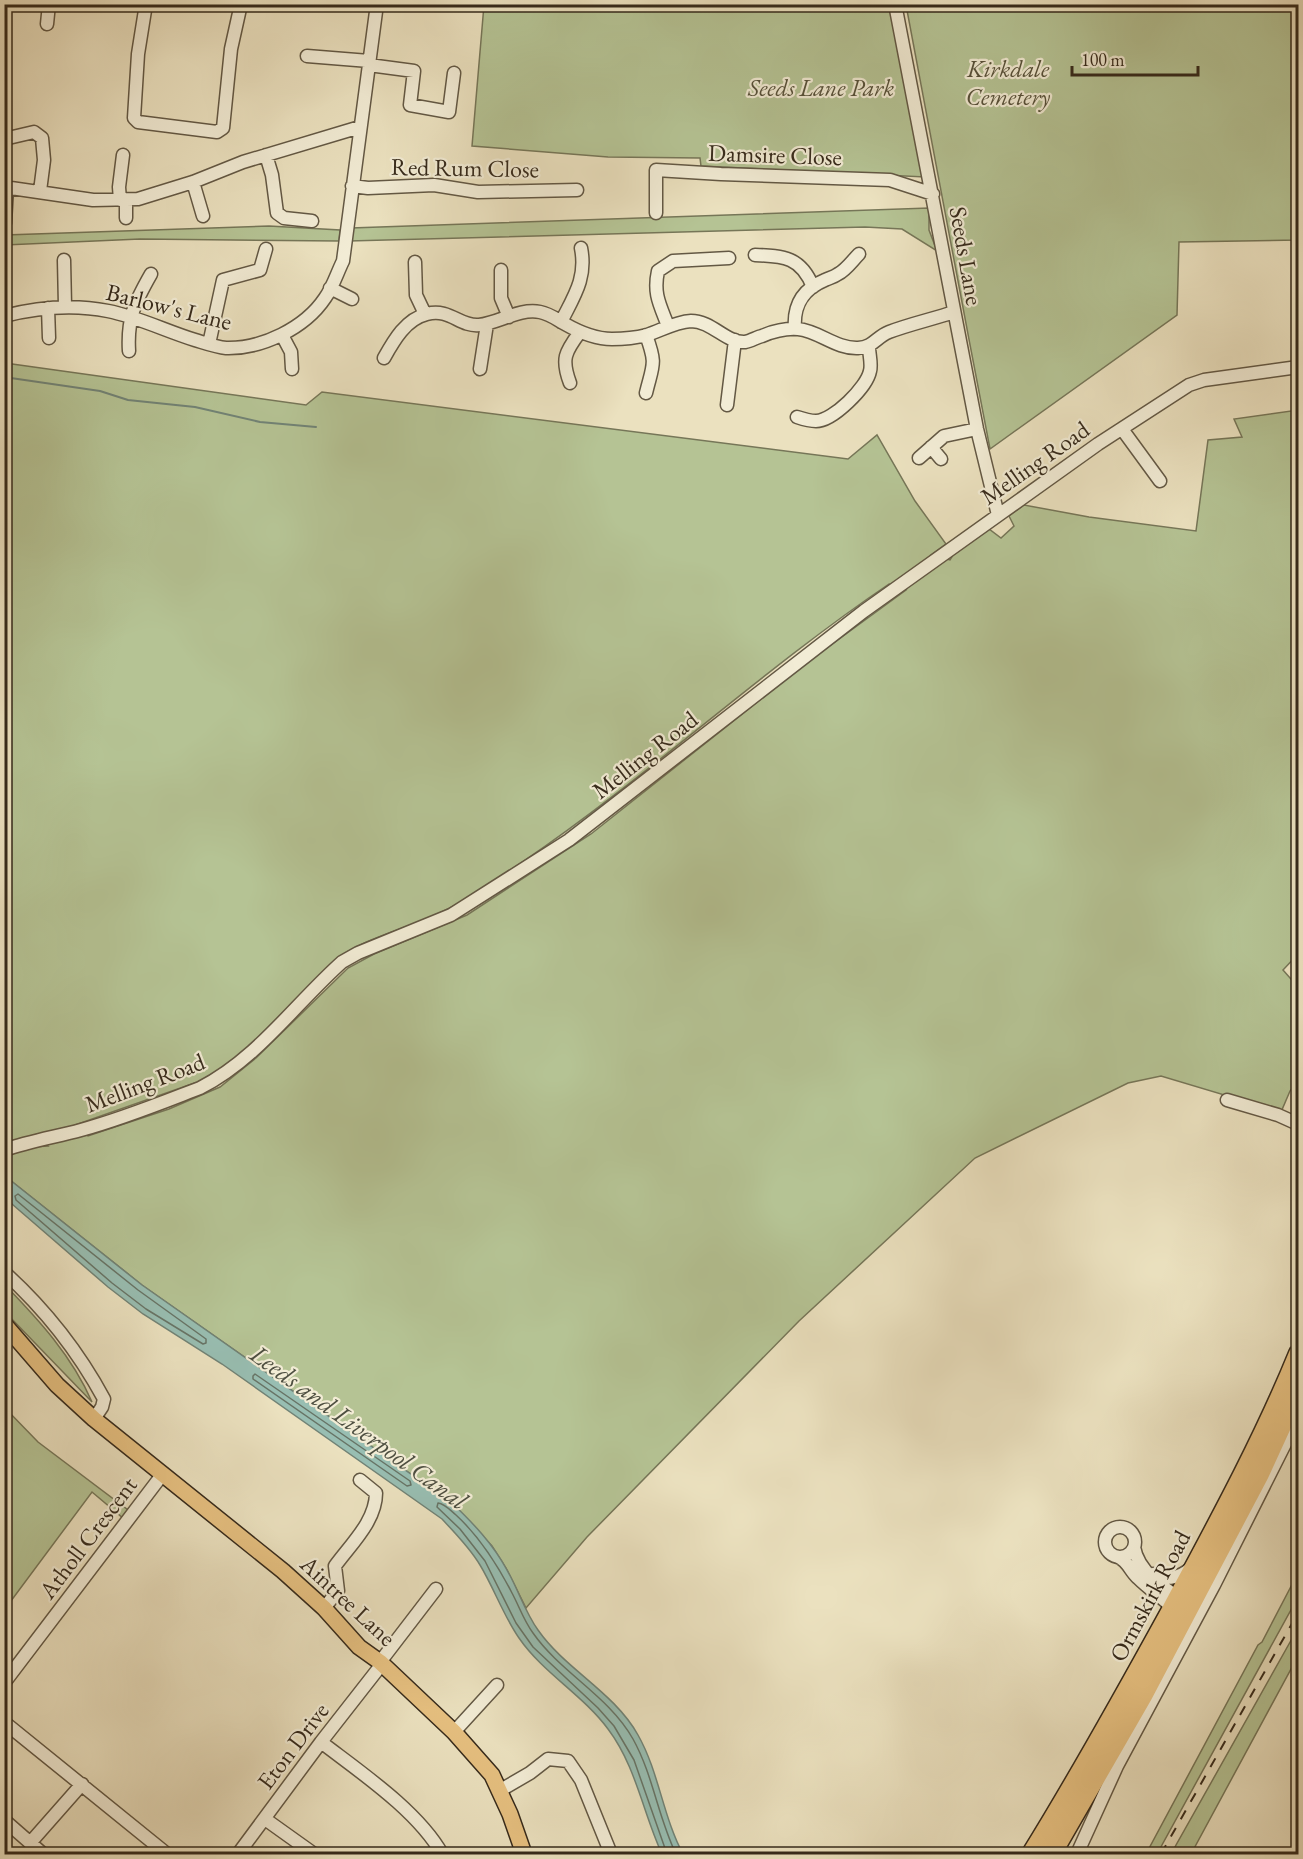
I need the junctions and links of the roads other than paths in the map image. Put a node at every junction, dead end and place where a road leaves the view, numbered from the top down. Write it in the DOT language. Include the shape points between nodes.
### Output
graph roads {
  1 [pos="49,4"];
  2 [pos="146,4"];
  3 [pos="241,4"];
  4 [pos="376,4"];
  5 [pos="895,4"];
  6 [pos="47,24"];
  7 [pos="307,56"];
  8 [pos="369,63"];
  9 [pos="454,73"];
  10 [pos="360,127"];
  11 [pos="4,139"];
  12 [pos="123,154"];
  13 [pos="266,155"];
  14 [pos="194,182"];
  15 [pos="352,186"];
  16 [pos="6,187"];
  17 [pos="577,190"];
  18 [pos="40,191"];
  19 [pos="933,194"];
  20 [pos="123,201"];
  21 [pos="657,213"];
  22 [pos="203,216"];
  23 [pos="126,218"];
  24 [pos="312,221"];
  25 [pos="5,223"];
  26 [pos="581,248"];
  27 [pos="266,249"];
  28 [pos="858,254"];
  29 [pos="755,255"];
  30 [pos="729,258"];
  31 [pos="64,260"];
  32 [pos="416,262"];
  33 [pos="501,270"];
  34 [pos="151,274"];
  35 [pos="813,287"];
  36 [pos="330,288"];
  37 [pos="352,299"];
  38 [pos="65,306"];
  39 [pos="48,308"];
  40 [pos="954,312"];
  41 [pos="425,314"];
  42 [pos="4,316"];
  43 [pos="131,317"];
  44 [pos="509,317"];
  45 [pos="561,322"];
  46 [pos="487,324"];
  47 [pos="668,326"];
  48 [pos="795,329"];
  49 [pos="580,332"];
  50 [pos="282,335"];
  51 [pos="646,335"];
  52 [pos="49,338"];
  53 [pos="735,340"];
  54 [pos="209,344"];
  55 [pos="869,347"];
  56 [pos="129,351"];
  57 [pos="384,358"];
  58 [pos="1299,367"];
  59 [pos="292,369"];
  60 [pos="480,369"];
  61 [pos="570,383"];
  62 [pos="646,393"];
  63 [pos="727,405"];
  64 [pos="797,417"];
  65 [pos="977,429"];
  66 [pos="1122,429"];
  67 [pos="932,447"];
  68 [pos="919,458"];
  69 [pos="941,459"];
  70 [pos="1161,481"];
  71 [pos="998,514"];
  72 [pos="1227,1100"];
  73 [pos="1299,1124"];
  74 [pos="4,1150"];
  75 [pos="4,1272"];
  76 [pos="4,1324"];
  77 [pos="1299,1354"];
  78 [pos="1299,1391"];
  79 [pos="1299,1418"];
  80 [pos="94,1419"];
  81 [pos="1294,1440"];
  82 [pos="162,1475"];
  83 [pos="360,1480"];
  84 [pos="1134,1547"];
  85 [pos="1118,1557"];
  86 [pos="1194,1565"];
  87 [pos="1142,1567"];
  88 [pos="436,1589"];
  89 [pos="1180,1603"];
  90 [pos="324,1608"];
  91 [pos="381,1663"];
  92 [pos="4,1683"];
  93 [pos="497,1684"];
  94 [pos="4,1722"];
  95 [pos="454,1732"];
  96 [pos="321,1742"];
  97 [pos="1117,1743"];
  98 [pos="82,1784"];
  99 [pos="499,1791"];
  100 [pos="265,1819"];
  101 [pos="4,1820"];
  102 [pos="1088,1832"];
  103 [pos="30,1843"];
  104 [pos="43,1854"];
  105 [pos="167,1854"];
  106 [pos="238,1854"];
  107 [pos="314,1854"];
  108 [pos="442,1854"];
  109 [pos="524,1854"];
  110 [pos="611,1854"];
  111 [pos="1031,1854"];
  112 [pos="1052,1854"];
  113 [pos="1077,1854"];
  1 -- 6 [label="street"];
  2 -- 3 [label="street" via="134,118 138,122 217,132 223,128 231,49"];
  4 -- 8 [label="street, Barlow's Lane"];
  5 -- 19 [label="street, Seeds Lane"];
  7 -- 8 [label="street"];
  8 -- 9 [label="street" via="414,71 410,105 448,112"];
  8 -- 10 [label="street, Barlow's Lane"];
  10 -- 13 [label="street"];
  10 -- 15 [label="street, Barlow's Lane"];
  11 -- 18 [label="street" via="34,132 42,138"];
  12 -- 20 [label="street" via="119,187"];
  13 -- 14 [label="street"];
  13 -- 24 [label="street" via="277,213 284,218"];
  14 -- 20 [label="street"];
  14 -- 22 [label="street"];
  15 -- 17 [label="street, Red Rum Close" via="434,185 478,192"];
  15 -- 36 [label="street, Barlow's Lane" via="343,261"];
  16 -- 18 [label="street"];
  16 -- 25 [label="street"];
  18 -- 20 [label="street"];
  19 -- 21 [label="street, Damsire Close" via="890,180 656,170"];
  19 -- 40 [label="street, Seeds Lane"];
  20 -- 23 [label="street"];
  26 -- 45 [label="street" via="584,264 578,288"];
  27 -- 54 [label="street" via="260,270 223,279"];
  28 -- 35 [label="street" via="837,275"];
  29 -- 35 [label="street" via="793,261 805,270"];
  30 -- 47 [label="street" via="673,261 658,271 655,286"];
  31 -- 38 [label="street"];
  32 -- 41 [label="street" via="416,295"];
  33 -- 44 [label="street" via="501,298"];
  34 -- 43 [label="street"];
  35 -- 48 [label="street" via="799,301"];
  36 -- 37 [label="street"];
  36 -- 50 [label="street, Barlow's Lane" via="306,319"];
  38 -- 39 [label="street, Barlow's Lane"];
  38 -- 43 [label="street, Barlow's Lane"];
  39 -- 42 [label="street, Barlow's Lane"];
  39 -- 52 [label="street"];
  40 -- 55 [label="street" via="886,333"];
  40 -- 65 [label="street, Seeds Lane"];
  41 -- 46 [label="street" via="446,313 474,326"];
  41 -- 57 [label="street" via="411,321"];
  43 -- 54 [label="street, Barlow's Lane"];
  43 -- 56 [label="street"];
  44 -- 45 [label="street" via="539,312"];
  44 -- 46 [label="street"];
  45 -- 49 [label="street"];
  46 -- 60 [label="street"];
  47 -- 51 [label="street"];
  47 -- 53 [label="street" via="692,321"];
  48 -- 53 [label="street" via="747,342"];
  48 -- 55 [label="street" via="840,345"];
  49 -- 51 [label="street" via="608,339"];
  49 -- 61 [label="street" via="564,359"];
  50 -- 54 [label="street, Barlow's Lane" via="251,345 226,348"];
  50 -- 59 [label="street" via="291,352"];
  51 -- 62 [label="street" via="654,360"];
  53 -- 63 [label="street"];
  55 -- 64 [label="street" via="871,368 861,389 838,410 818,421"];
  58 -- 66 [label="street, Melling Road" via="1196,382"];
  65 -- 67 [label="street" via="944,436"];
  65 -- 71 [label="street, Seeds Lane"];
  66 -- 70 [label="street"];
  66 -- 71 [label="street, Melling Road"];
  67 -- 68 [label="street"];
  67 -- 69 [label="street"];
  71 -- 74 [label="street, Melling Road" via="830,636 569,840 451,915 342,962 252,1051 215,1081 104,1123"];
  72 -- 73 [label="street"];
  75 -- 80 [label="street" via="58,1327 92,1376 104,1399"];
  76 -- 80 [label="main road, Aintree Lane" via="57,1385"];
  77 -- 86 [label="highway, Ormskirk Road" via="1267,1427"];
  78 -- 89 [label="highway, Ormskirk Road" via="1260,1474"];
  79 -- 81 [label="street"];
  80 -- 82 [label="main road, Aintree Lane"];
  81 -- 102 [label="street" via="1117,1766"];
  82 -- 90 [label="main road, Aintree Lane" via="251,1544"];
  82 -- 92 [label="street, Atholl Crescent"];
  83 -- 90 [label="street" via="376,1493 376,1506 335,1566 338,1591"];
  84 -- 85 [label="street" via="1127,1555"];
  84 -- 85 [label="street" via="1131,1532 1123,1527 1113,1528 1106,1535 1105,1544"];
  84 -- 87 [label="street"];
  85 -- 89 [label="street" via="1126,1561 1136,1577"];
  86 -- 87 [label="street" via="1180,1576 1167,1578"];
  86 -- 89 [label="highway, Ormskirk Road"];
  87 -- 89 [label="street"];
  88 -- 91 [label="street, Eton Drive"];
  89 -- 97 [label="highway, Ormskirk Road"];
  89 -- 111 [label="highway, Ormskirk Road"];
  90 -- 91 [label="main road, Aintree Lane" via="359,1647"];
  91 -- 95 [label="main road, Aintree Lane"];
  91 -- 96 [label="street, Eton Drive"];
  93 -- 95 [label="street"];
  94 -- 98 [label="street"];
  95 -- 99 [label="main road, Aintree Lane" via="492,1775"];
  96 -- 100 [label="street, Eton Drive"];
  96 -- 108 [label="street" via="393,1799 434,1839"];
  97 -- 102 [label="street" via="1087,1811"];
  97 -- 112 [label="highway, Ormskirk Road"];
  98 -- 103 [label="street"];
  98 -- 105 [label="street"];
  99 -- 109 [label="main road, Aintree Lane"];
  99 -- 110 [label="street" via="548,1760 568,1761 581,1780"];
  100 -- 106 [label="street, Eton Drive"];
  100 -- 107 [label="street"];
  101 -- 103 [label="street"];
  102 -- 113 [label="street"];
  103 -- 104 [label="street"];
}
